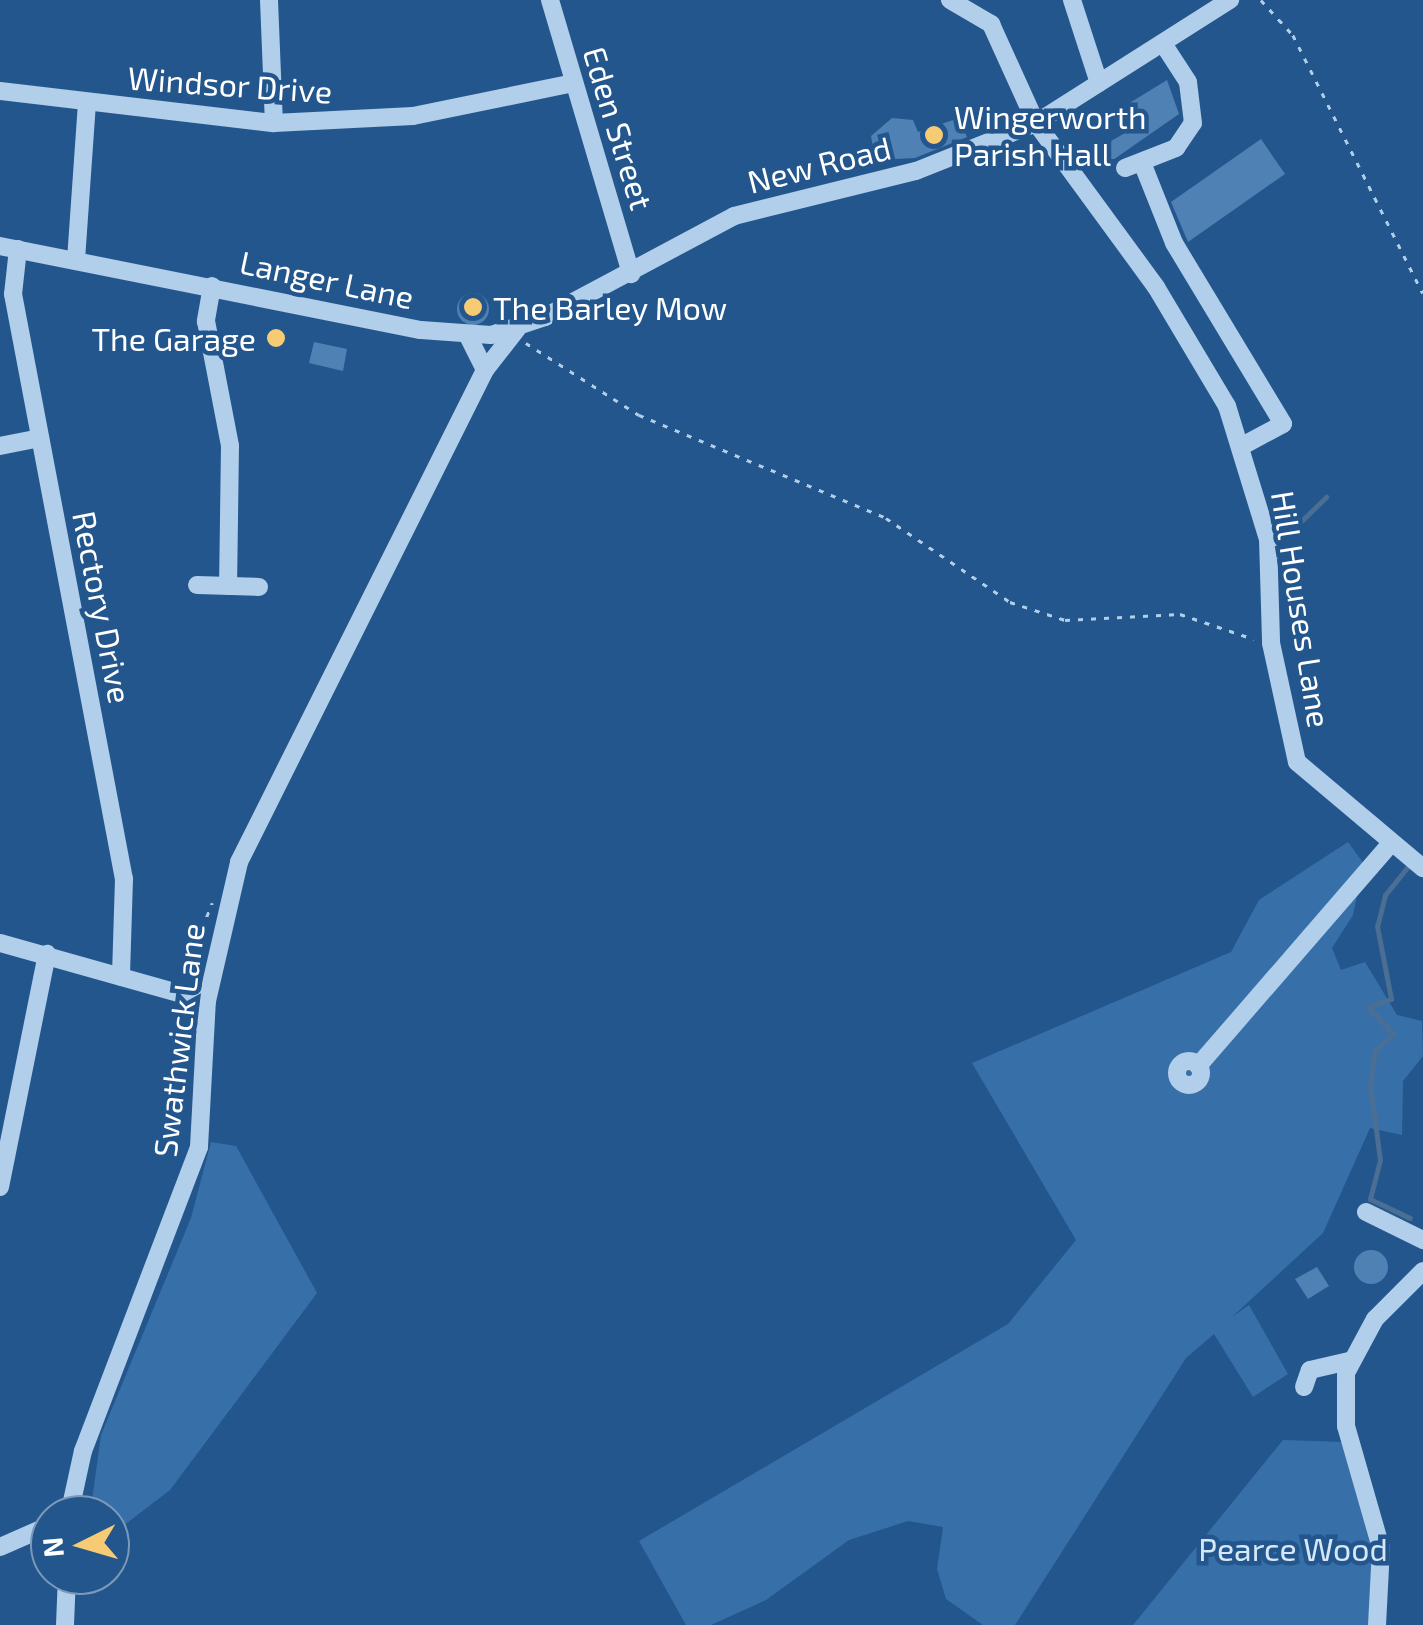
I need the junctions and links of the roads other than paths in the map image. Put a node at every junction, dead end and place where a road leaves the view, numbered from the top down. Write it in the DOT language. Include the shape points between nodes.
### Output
graph roads {
  1 [pos="269,0"];
  2 [pos="550,0"];
  3 [pos="950,0"];
  4 [pos="1072,0"];
  5 [pos="1230,0"];
  6 [pos="1164,45"];
  7 [pos="574,83"];
  8 [pos="1099,83"];
  9 [pos="0,91"];
  10 [pos="87,104"];
  11 [pos="274,123"];
  12 [pos="1036,123"];
  13 [pos="9,248"];
  14 [pos="76,260"];
  15 [pos="632,274"];
  16 [pos="212,286"];
  17 [pos="7,294"];
  18 [pos="517,329"];
  19 [pos="467,334"];
  20 [pos="485,370"];
  21 [pos="40,438"];
  22 [pos="0,446"];
  23 [pos="1242,446"];
  24 [pos="197,584"];
  25 [pos="228,586"];
  26 [pos="259,587"];
  27 [pos="1392,842"];
  28 [pos="1423,868"];
  29 [pos="0,943"];
  30 [pos="47,954"];
  31 [pos="122,977"];
  32 [pos="207,1001"];
  33 [pos="1198,1066"];
  34 [pos="0,1110"];
  35 [pos="21,1110"];
  36 [pos="0,1186"];
  37 [pos="1366,1212"];
  38 [pos="1423,1240"];
  39 [pos="1423,1271"];
  40 [pos="1349,1361"];
  41 [pos="1304,1387"];
  42 [pos="74,1495"];
  43 [pos="30,1534"];
  44 [pos="0,1547"];
  45 [pos="67,1595"];
  46 [pos="65,1625"];
  47 [pos="1376,1625"];
  1 -- 11 [label="street"];
  2 -- 7 [label="street, Eden Street"];
  3 -- 12 [label="street, Hill Houses Lane" via="991,24"];
  4 -- 8 [label="street"];
  5 -- 6 [label="street, New Road"];
  6 -- 8 [label="street, New Road"];
  6 -- 23 [label="street" via="1188,82 1193,123 1176,148 1134,166 1283,424"];
  7 -- 11 [label="street, Windsor Drive" via="413,116"];
  7 -- 15 [label="street, Eden Street"];
  8 -- 12 [label="street, New Road"];
  9 -- 10 [label="street, Windsor Drive"];
  10 -- 11 [label="street, Windsor Drive"];
  10 -- 14 [label="street"];
  12 -- 15 [label="street, New Road" via="916,172 734,216"];
  12 -- 23 [label="street, Hill Houses Lane" via="1156,287"];
  13 -- 14 [label="street, Langer Lane"];
  13 -- 17 [label="street, Rectory Drive"];
  14 -- 16 [label="street, Langer Lane"];
  15 -- 18 [label="street, Langer Lane"];
  16 -- 19 [label="street, Langer Lane"];
  16 -- 25 [label="street" via="206,321 230,446"];
  17 -- 21 [label="street, Rectory Drive"];
  18 -- 19 [label="street, Langer Lane"];
  18 -- 20 [label="street, Swathwick Lane"];
  19 -- 20 [label="street"];
  20 -- 32 [label="street, Swathwick Lane" via="239,862"];
  21 -- 22 [label="street"];
  21 -- 31 [label="street, Rectory Drive" via="124,880"];
  23 -- 27 [label="street, Hill Houses Lane" via="1268,539 1271,643 1297,762"];
  24 -- 25 [label="street"];
  25 -- 26 [label="street"];
  27 -- 28 [label="street, Hill Houses Lane"];
  27 -- 33 [label="street"];
  29 -- 30 [label="street"];
  30 -- 31 [label="street"];
  30 -- 35 [label="street"];
  31 -- 32 [label="street"];
  32 -- 42 [label="street, Swathwick Lane" via="199,1148 83,1451"];
  34 -- 35 [label="street"];
  35 -- 36 [label="street"];
  37 -- 38 [label="street"];
  39 -- 40 [label="street"];
  40 -- 41 [label="street" via="1310,1370"];
  40 -- 47 [label="street" via="1346,1426 1382,1548"];
  43 -- 44 [label="street"];
  45 -- 46 [label="street"];
}
